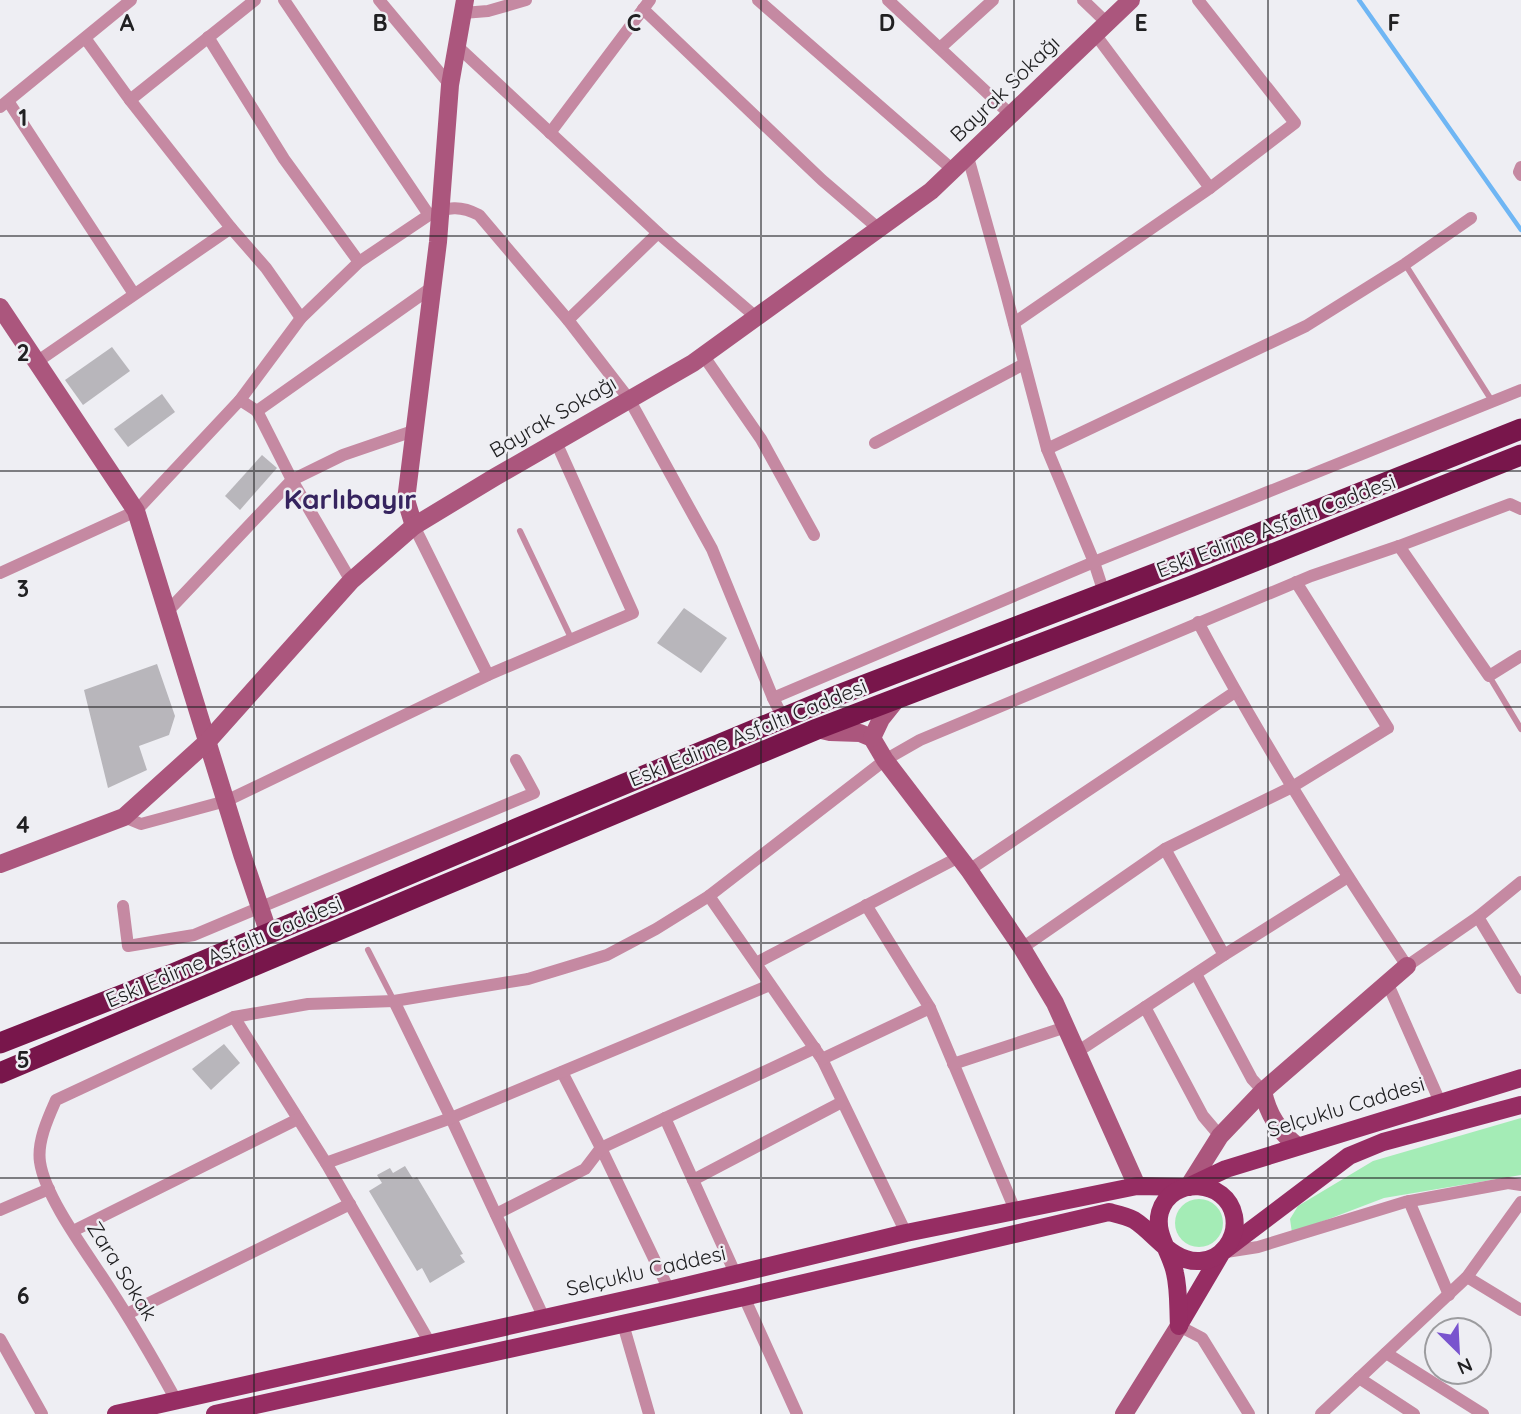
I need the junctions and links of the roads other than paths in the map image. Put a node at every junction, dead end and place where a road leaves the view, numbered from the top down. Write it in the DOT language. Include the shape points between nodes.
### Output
graph roads {
  1 [pos="131,0"];
  2 [pos="255,0"];
  3 [pos="284,0"];
  4 [pos="379,0"];
  5 [pos="526,0"];
  6 [pos="758,0"];
  7 [pos="888,0"];
  8 [pos="993,0"];
  9 [pos="1083,0"];
  10 [pos="1130,0"];
  11 [pos="1198,0"];
  12 [pos="646,5"];
  13 [pos="464,7"];
  14 [pos="1101,28"];
  15 [pos="208,37"];
  16 [pos="85,38"];
  17 [pos="457,46"];
  18 [pos="940,48"];
  19 [pos="450,85"];
  20 [pos="130,100"];
  21 [pos="4,104"];
  22 [pos="1011,115"];
  23 [pos="550,133"];
  24 [pos="968,157"];
  25 [pos="1521,167"];
  26 [pos="953,170"];
  27 [pos="1521,175"];
  28 [pos="1209,188"];
  29 [pos="435,213"];
  30 [pos="1471,218"];
  31 [pos="230,228"];
  32 [pos="879,229"];
  33 [pos="657,233"];
  34 [pos="359,262"];
  35 [pos="1405,264"];
  36 [pos="431,288"];
  37 [pos="134,294"];
  38 [pos="2,315"];
  39 [pos="757,317"];
  40 [pos="301,318"];
  41 [pos="568,320"];
  42 [pos="1014,323"];
  43 [pos="703,355"];
  44 [pos="37,361"];
  45 [pos="1024,364"];
  46 [pos="1521,390"];
  47 [pos="629,399"];
  48 [pos="240,400"];
  49 [pos="1492,401"];
  50 [pos="257,411"];
  51 [pos="1521,429"];
  52 [pos="416,430"];
  53 [pos="556,442"];
  54 [pos="875,443"];
  55 [pos="1047,449"];
  56 [pos="1521,455"];
  57 [pos="292,480"];
  58 [pos="1521,509"];
  59 [pos="136,511"];
  60 [pos="414,526"];
  61 [pos="520,531"];
  62 [pos="814,535"];
  63 [pos="1399,546"];
  64 [pos="1094,562"];
  65 [pos="0,573"];
  66 [pos="351,582"];
  67 [pos="1296,582"];
  68 [pos="1104,593"];
  69 [pos="167,612"];
  70 [pos="1198,622"];
  71 [pos="572,640"];
  72 [pos="1521,656"];
  73 [pos="488,675"];
  74 [pos="1489,677"];
  75 [pos="1235,692"];
  76 [pos="773,698"];
  77 [pos="897,699"];
  78 [pos="783,718"];
  79 [pos="817,729"];
  80 [pos="1521,729"];
  81 [pos="872,738"];
  82 [pos="208,741"];
  83 [pos="516,760"];
  84 [pos="885,760"];
  85 [pos="1292,788"];
  86 [pos="226,801"];
  87 [pos="124,817"];
  88 [pos="1165,849"];
  89 [pos="0,864"];
  90 [pos="964,864"];
  91 [pos="1348,877"];
  92 [pos="1521,882"];
  93 [pos="709,896"];
  94 [pos="866,905"];
  95 [pos="123,906"];
  96 [pos="260,907"];
  97 [pos="1478,917"];
  98 [pos="269,934"];
  99 [pos="1022,948"];
  100 [pos="368,950"];
  101 [pos="1224,955"];
  102 [pos="756,963"];
  103 [pos="1407,966"];
  104 [pos="1196,974"];
  105 [pos="1387,982"];
  106 [pos="770,985"];
  107 [pos="1520,985"];
  108 [pos="394,1001"];
  109 [pos="1145,1007"];
  110 [pos="930,1008"];
  111 [pos="234,1017"];
  112 [pos="1066,1027"];
  113 [pos="0,1043"];
  114 [pos="1077,1052"];
  115 [pos="818,1054"];
  116 [pos="953,1065"];
  117 [pos="562,1072"];
  118 [pos="0,1073"];
  119 [pos="1521,1078"];
  120 [pos="1263,1091"];
  121 [pos="842,1102"];
  122 [pos="1440,1102"];
  123 [pos="1521,1105"];
  124 [pos="451,1118"];
  125 [pos="665,1118"];
  126 [pos="298,1119"];
  127 [pos="1220,1136"];
  128 [pos="1297,1146"];
  129 [pos="601,1148"];
  130 [pos="326,1163"];
  131 [pos="693,1180"];
  132 [pos="1521,1185"];
  133 [pos="1137,1186"];
  134 [pos="1188,1187"];
  135 [pos="49,1189"];
  136 [pos="1409,1201"];
  137 [pos="1521,1202"];
  138 [pos="351,1204"];
  139 [pos="0,1210"];
  140 [pos="1015,1210"];
  141 [pos="496,1214"];
  142 [pos="73,1231"];
  143 [pos="906,1233"];
  144 [pos="1167,1247"];
  145 [pos="1222,1252"];
  146 [pos="735,1273"];
  147 [pos="1467,1277"];
  148 [pos="669,1290"];
  149 [pos="1449,1295"];
  150 [pos="744,1297"];
  151 [pos="1521,1310"];
  152 [pos="127,1314"];
  153 [pos="544,1318"];
  154 [pos="623,1324"];
  155 [pos="1179,1326"];
  156 [pos="0,1339"];
  157 [pos="430,1343"];
  158 [pos="1386,1353"];
  159 [pos="438,1364"];
  160 [pos="1359,1378"];
  161 [pos="176,1400"];
  162 [pos="42,1414"];
  163 [pos="116,1414"];
  164 [pos="215,1414"];
  165 [pos="649,1414"];
  166 [pos="797,1414"];
  167 [pos="1125,1414"];
  168 [pos="1249,1414"];
  169 [pos="1321,1414"];
  170 [pos="1414,1414"];
  171 [pos="1482,1414"];
  1 -- 16 [label="street"];
  2 -- 15 [label="street"];
  3 -- 29 [label="street"];
  4 -- 19 [label="street"];
  5 -- 13 [label="street" via="488,11"];
  6 -- 26 [label="street"];
  7 -- 18 [label="street"];
  8 -- 18 [label="street"];
  9 -- 14 [label="street"];
  10 -- 14 [label="main road, Bayrak Sokağı"];
  11 -- 28 [label="street" via="1295,123"];
  12 -- 23 [label="street"];
  12 -- 32 [label="street" via="822,180"];
  13 -- 17 [label="main road"];
  14 -- 22 [label="main road, Bayrak Sokağı"];
  14 -- 28 [label="street"];
  15 -- 20 [label="street"];
  15 -- 34 [label="street" via="284,159"];
  16 -- 20 [label="street"];
  16 -- 21 [label="street"];
  17 -- 19 [label="main road"];
  17 -- 23 [label="street"];
  18 -- 22 [label="street"];
  19 -- 29 [label="main road"];
  20 -- 31 [label="street"];
  21 -- 37 [label="street"];
  22 -- 24 [label="main road, Bayrak Sokağı"];
  23 -- 33 [label="street"];
  24 -- 26 [label="main road, Bayrak Sokağı"];
  24 -- 42 [label="street"];
  25 -- 27 [label="street"];
  26 -- 32 [label="main road, Bayrak Sokağı"];
  28 -- 42 [label="street"];
  29 -- 34 [label="street"];
  29 -- 36 [label="main road"];
  29 -- 41 [label="street" via="460,207 479,215"];
  30 -- 35 [label="street"];
  31 -- 37 [label="street"];
  31 -- 40 [label="street"];
  32 -- 39 [label="main road, Bayrak Sokağı"];
  33 -- 39 [label="street"];
  33 -- 41 [label="street"];
  34 -- 40 [label="street"];
  35 -- 49 [label="lane"];
  35 -- 55 [label="street" via="1306,326"];
  36 -- 50 [label="street"];
  36 -- 52 [label="main road"];
  37 -- 44 [label="street"];
  38 -- 44 [label="main road"];
  39 -- 43 [label="main road, Bayrak Sokağı"];
  40 -- 48 [label="street"];
  41 -- 47 [label="street"];
  42 -- 45 [label="street"];
  43 -- 47 [label="main road, Bayrak Sokağı"];
  43 -- 62 [label="street" via="761,439"];
  44 -- 59 [label="main road"];
  45 -- 54 [label="street"];
  45 -- 55 [label="street"];
  46 -- 49 [label="street, Eski Edirne Asfaltı Caddesi"];
  47 -- 53 [label="main road, Bayrak Sokağı"];
  47 -- 76 [label="street" via="712,549"];
  48 -- 50 [label="street"];
  48 -- 59 [label="street"];
  49 -- 64 [label="street, Eski Edirne Asfaltı Caddesi"];
  50 -- 57 [label="street"];
  51 -- 68 [label="highway, Eski Edirne Asfaltı Caddesi"];
  52 -- 57 [label="street" via="343,455"];
  52 -- 60 [label="main road" via="406,500"];
  53 -- 60 [label="main road, Bayrak Sokağı"];
  53 -- 71 [label="street" via="633,613"];
  55 -- 64 [label="street"];
  56 -- 77 [label="highway, Eski Edirne Asfaltı Caddesi"];
  57 -- 66 [label="street"];
  57 -- 69 [label="street"];
  58 -- 63 [label="street" via="1510,504"];
  59 -- 65 [label="street"];
  59 -- 69 [label="main road"];
  60 -- 66 [label="main road, Bayrak Sokağı"];
  60 -- 73 [label="street"];
  61 -- 71 [label="lane"];
  63 -- 67 [label="street"];
  63 -- 74 [label="street"];
  64 -- 68 [label="street"];
  64 -- 76 [label="street, Eski Edirne Asfaltı Caddesi"];
  66 -- 82 [label="main road, Bayrak Sokağı"];
  67 -- 70 [label="street"];
  67 -- 85 [label="street" via="1388,729"];
  68 -- 78 [label="highway, Eski Edirne Asfaltı Caddesi"];
  69 -- 82 [label="main road"];
  70 -- 75 [label="street"];
  70 -- 84 [label="street" via="967,719"];
  71 -- 73 [label="street"];
  72 -- 74 [label="street"];
  73 -- 86 [label="street"];
  74 -- 80 [label="lane"];
  75 -- 85 [label="street"];
  75 -- 90 [label="street"];
  76 -- 78 [label="street"];
  77 -- 79 [label="highway, Eski Edirne Asfaltı Caddesi"];
  77 -- 81 [label="main road"];
  78 -- 98 [label="highway, Eski Edirne Asfaltı Caddesi"];
  79 -- 81 [label="main road"];
  79 -- 118 [label="highway, Eski Edirne Asfaltı Caddesi"];
  81 -- 84 [label="main road"];
  82 -- 86 [label="main road"];
  82 -- 87 [label="main road, Bayrak Sokağı"];
  83 -- 96 [label="street, Eski Edirne Asfaltı Caddesi" via="534,793"];
  84 -- 90 [label="main road"];
  84 -- 93 [label="street"];
  85 -- 88 [label="street"];
  85 -- 91 [label="street"];
  86 -- 87 [label="street" via="141,824"];
  86 -- 96 [label="main road"];
  87 -- 89 [label="main road, Bayrak Sokağı"];
  88 -- 99 [label="street"];
  88 -- 101 [label="street"];
  90 -- 94 [label="street"];
  90 -- 99 [label="main road"];
  91 -- 101 [label="street"];
  91 -- 103 [label="street"];
  92 -- 97 [label="street"];
  93 -- 102 [label="street"];
  93 -- 108 [label="street" via="607,956 528,979"];
  94 -- 102 [label="street"];
  94 -- 110 [label="street"];
  95 -- 96 [label="street, Eski Edirne Asfaltı Caddesi" via="128,946 194,936"];
  96 -- 98 [label="main road"];
  97 -- 103 [label="street"];
  97 -- 107 [label="street"];
  98 -- 113 [label="highway, Eski Edirne Asfaltı Caddesi"];
  99 -- 112 [label="main road"];
  100 -- 108 [label="lane"];
  101 -- 104 [label="street"];
  102 -- 106 [label="street"];
  103 -- 105 [label="main road"];
  104 -- 109 [label="street"];
  104 -- 120 [label="street" via="1252,1079"];
  105 -- 120 [label="main road"];
  105 -- 122 [label="street"];
  106 -- 115 [label="street"];
  106 -- 117 [label="street"];
  108 -- 111 [label="street" via="309,1004"];
  108 -- 124 [label="street"];
  109 -- 114 [label="street"];
  109 -- 127 [label="street" via="1203,1116"];
  110 -- 115 [label="street"];
  110 -- 116 [label="street"];
  111 -- 126 [label="street"];
  111 -- 135 [label="street, Zara Sokak" via="57,1100 44,1128 40,1160"];
  112 -- 114 [label="main road"];
  112 -- 116 [label="street"];
  114 -- 133 [label="main road"];
  115 -- 121 [label="street"];
  115 -- 125 [label="street"];
  116 -- 140 [label="street"];
  117 -- 124 [label="street"];
  117 -- 129 [label="street"];
  119 -- 122 [label="main road, Selçuklu Caddesi"];
  120 -- 127 [label="main road"];
  120 -- 128 [label="main road" via="1267,1108 1284,1136"];
  121 -- 131 [label="street"];
  121 -- 143 [label="street"];
  122 -- 128 [label="main road, Selçuklu Caddesi"];
  123 -- 145 [label="main road" via="1383,1142 1349,1156"];
  124 -- 130 [label="street"];
  124 -- 141 [label="street"];
  125 -- 129 [label="street"];
  125 -- 131 [label="street"];
  126 -- 130 [label="street"];
  126 -- 142 [label="street"];
  127 -- 134 [label="main road"];
  128 -- 134 [label="main road, Selçuklu Caddesi"];
  129 -- 141 [label="street" via="585,1169"];
  129 -- 148 [label="street"];
  130 -- 138 [label="street"];
  131 -- 146 [label="street"];
  132 -- 136 [label="street" via="1508,1183"];
  133 -- 134 [label="main road, Selçuklu Caddesi"];
  133 -- 140 [label="main road, Selçuklu Caddesi"];
  134 -- 144 [label="main road, Selçuklu Caddesi" via="1168,1198 1161,1210 1160,1236"];
  134 -- 145 [label="main road, Selçuklu Caddesi" via="1216,1191 1233,1210 1234,1233"];
  135 -- 139 [label="street"];
  135 -- 142 [label="street, Zara Sokak"];
  136 -- 145 [label="street" via="1258,1247"];
  136 -- 149 [label="street"];
  137 -- 147 [label="street"];
  138 -- 152 [label="street"];
  138 -- 157 [label="street"];
  140 -- 143 [label="main road, Selçuklu Caddesi"];
  141 -- 153 [label="street"];
  142 -- 152 [label="street, Zara Sokak"];
  143 -- 146 [label="main road, Selçuklu Caddesi"];
  144 -- 145 [label="main road" via="1188,1261 1202,1261"];
  144 -- 150 [label="main road" via="1133,1219 1109,1212"];
  144 -- 155 [label="main road" via="1178,1290"];
  145 -- 155 [label="main road"];
  146 -- 148 [label="main road, Selçuklu Caddesi"];
  147 -- 149 [label="street"];
  147 -- 151 [label="street"];
  148 -- 153 [label="main road, Selçuklu Caddesi"];
  149 -- 158 [label="street"];
  150 -- 154 [label="main road"];
  150 -- 166 [label="street"];
  152 -- 161 [label="street, Zara Sokak"];
  153 -- 157 [label="main road, Selçuklu Caddesi"];
  154 -- 159 [label="main road"];
  154 -- 165 [label="street"];
  155 -- 167 [label="main road"];
  155 -- 168 [label="street" via="1202,1338"];
  156 -- 162 [label="street"];
  157 -- 159 [label="main road"];
  157 -- 161 [label="main road, Selçuklu Caddesi"];
  158 -- 160 [label="street"];
  158 -- 171 [label="street"];
  159 -- 164 [label="main road"];
  160 -- 169 [label="street"];
  160 -- 170 [label="street"];
  161 -- 163 [label="main road, Selçuklu Caddesi"];
}
